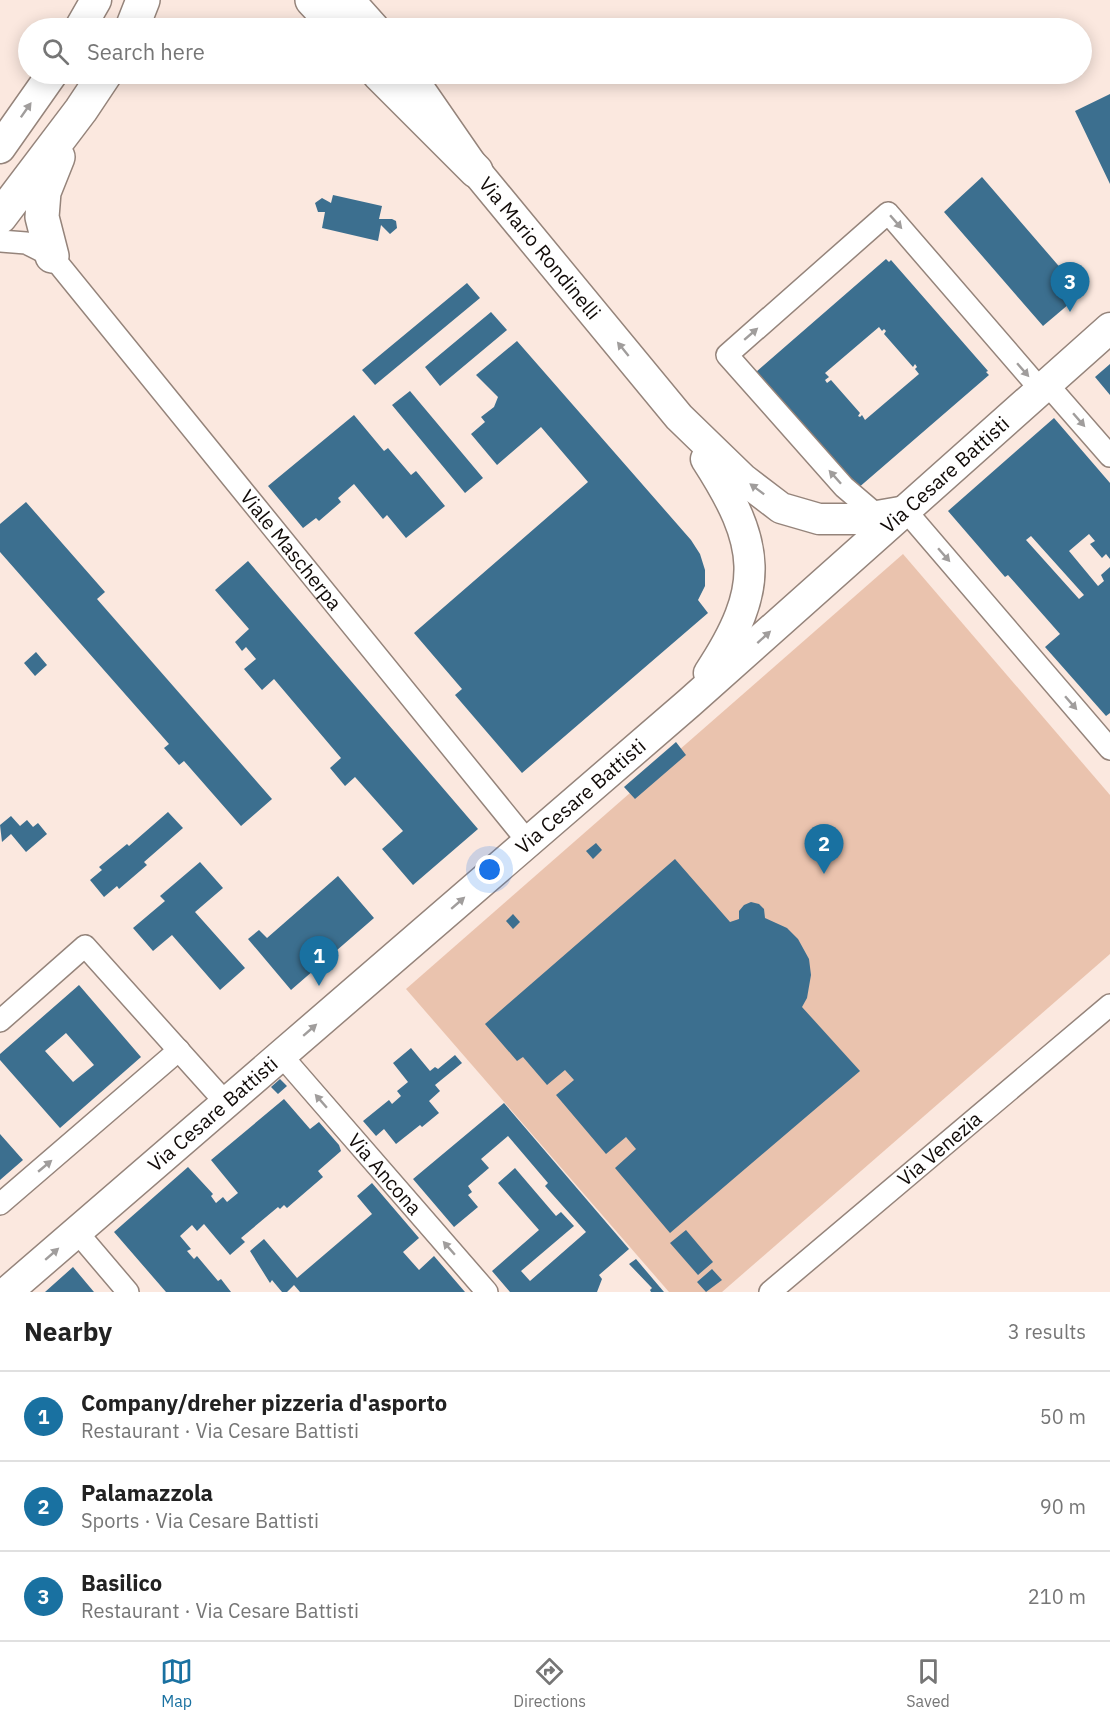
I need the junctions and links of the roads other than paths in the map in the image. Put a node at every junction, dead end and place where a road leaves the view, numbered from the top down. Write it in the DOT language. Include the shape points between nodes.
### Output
graph roads {
  1 [pos="96,0"];
  2 [pos="143,0"];
  3 [pos="312,0"];
  4 [pos="349,0"];
  5 [pos="86,18"];
  6 [pos="136,18"];
  7 [pos="329,18"];
  8 [pos="365,18"];
  9 [pos="45,84"];
  10 [pos="98,84"];
  11 [pos="389,84"];
  12 [pos="416,84"];
  13 [pos="81,110"];
  14 [pos="0,148"];
  15 [pos="476,171"];
  16 [pos="0,217"];
  17 [pos="0,241"];
  18 [pos="52,256"];
  19 [pos="1110,328"];
  20 [pos="1044,387"];
  21 [pos="679,417"];
  22 [pos="1110,456"];
  23 [pos="892,513"];
  24 [pos="689,703"];
  25 [pos="1110,749"];
  26 [pos="529,843"];
  27 [pos="1110,1005"];
  28 [pos="0,1021"];
  29 [pos="179,1050"];
  30 [pos="281,1055"];
  31 [pos="226,1103"];
  32 [pos="0,1204"];
  33 [pos="77,1232"];
  34 [pos="773,1290"];
  35 [pos="8,1292"];
  36 [pos="128,1292"];
  37 [pos="488,1292"];
  1 -- 5 [label="main road"];
  2 -- 6 [label="highway"];
  3 -- 7 [label="highway"];
  4 -- 8 [label="main road"];
  14 -- 9 [label="main road, one-way"];
  10 -- 13 [label="highway"];
  11 -- 15 [label="highway"];
  12 -- 15 [label="main road, Via Mario Rondinelli"];
  13 -- 16 [label="highway"];
  13 -- 18 [label="highway" via="44,192 42,218"];
  21 -- 15 [label="main road, Via Mario Rondinelli, one-way"];
  17 -- 18 [label="street" via="26,243"];
  18 -- 26 [label="street, Viale Mascherpa"];
  19 -- 20 [label="main road, Via Cesare Battisti"];
  20 -- 22 [label="street, one-way"];
  20 -- 23 [label="main road, Via Cesare Battisti"];
  23 -- 20 [label="street, Via Cesare Battisti, one-way" via="844,487 727,355 888,213"];
  23 -- 21 [label="main road, Via Mario Rondinelli, one-way" via="860,519 819,519 781,508 743,479"];
  21 -- 24 [label="main road, Via Mario Rondinelli" via="728,492 746,535 751,569 744,608 728,645"];
  24 -- 23 [label="main road, Via Cesare Battisti, one-way"];
  23 -- 25 [label="street, one-way"];
  24 -- 26 [label="main road, Via Cesare Battisti"];
  30 -- 26 [label="main road, Via Cesare Battisti, one-way"];
  27 -- 34 [label="street, Via Venezia"];
  28 -- 29 [label="street" via="85,946"];
  29 -- 31 [label="street"];
  32 -- 29 [label="street, one-way"];
  30 -- 31 [label="main road, Via Cesare Battisti"];
  37 -- 30 [label="street, Via Ancona, one-way"];
  31 -- 33 [label="main road, Via Cesare Battisti"];
  35 -- 33 [label="main road, Via Cesare Battisti, one-way"];
  33 -- 36 [label="street"];
}
